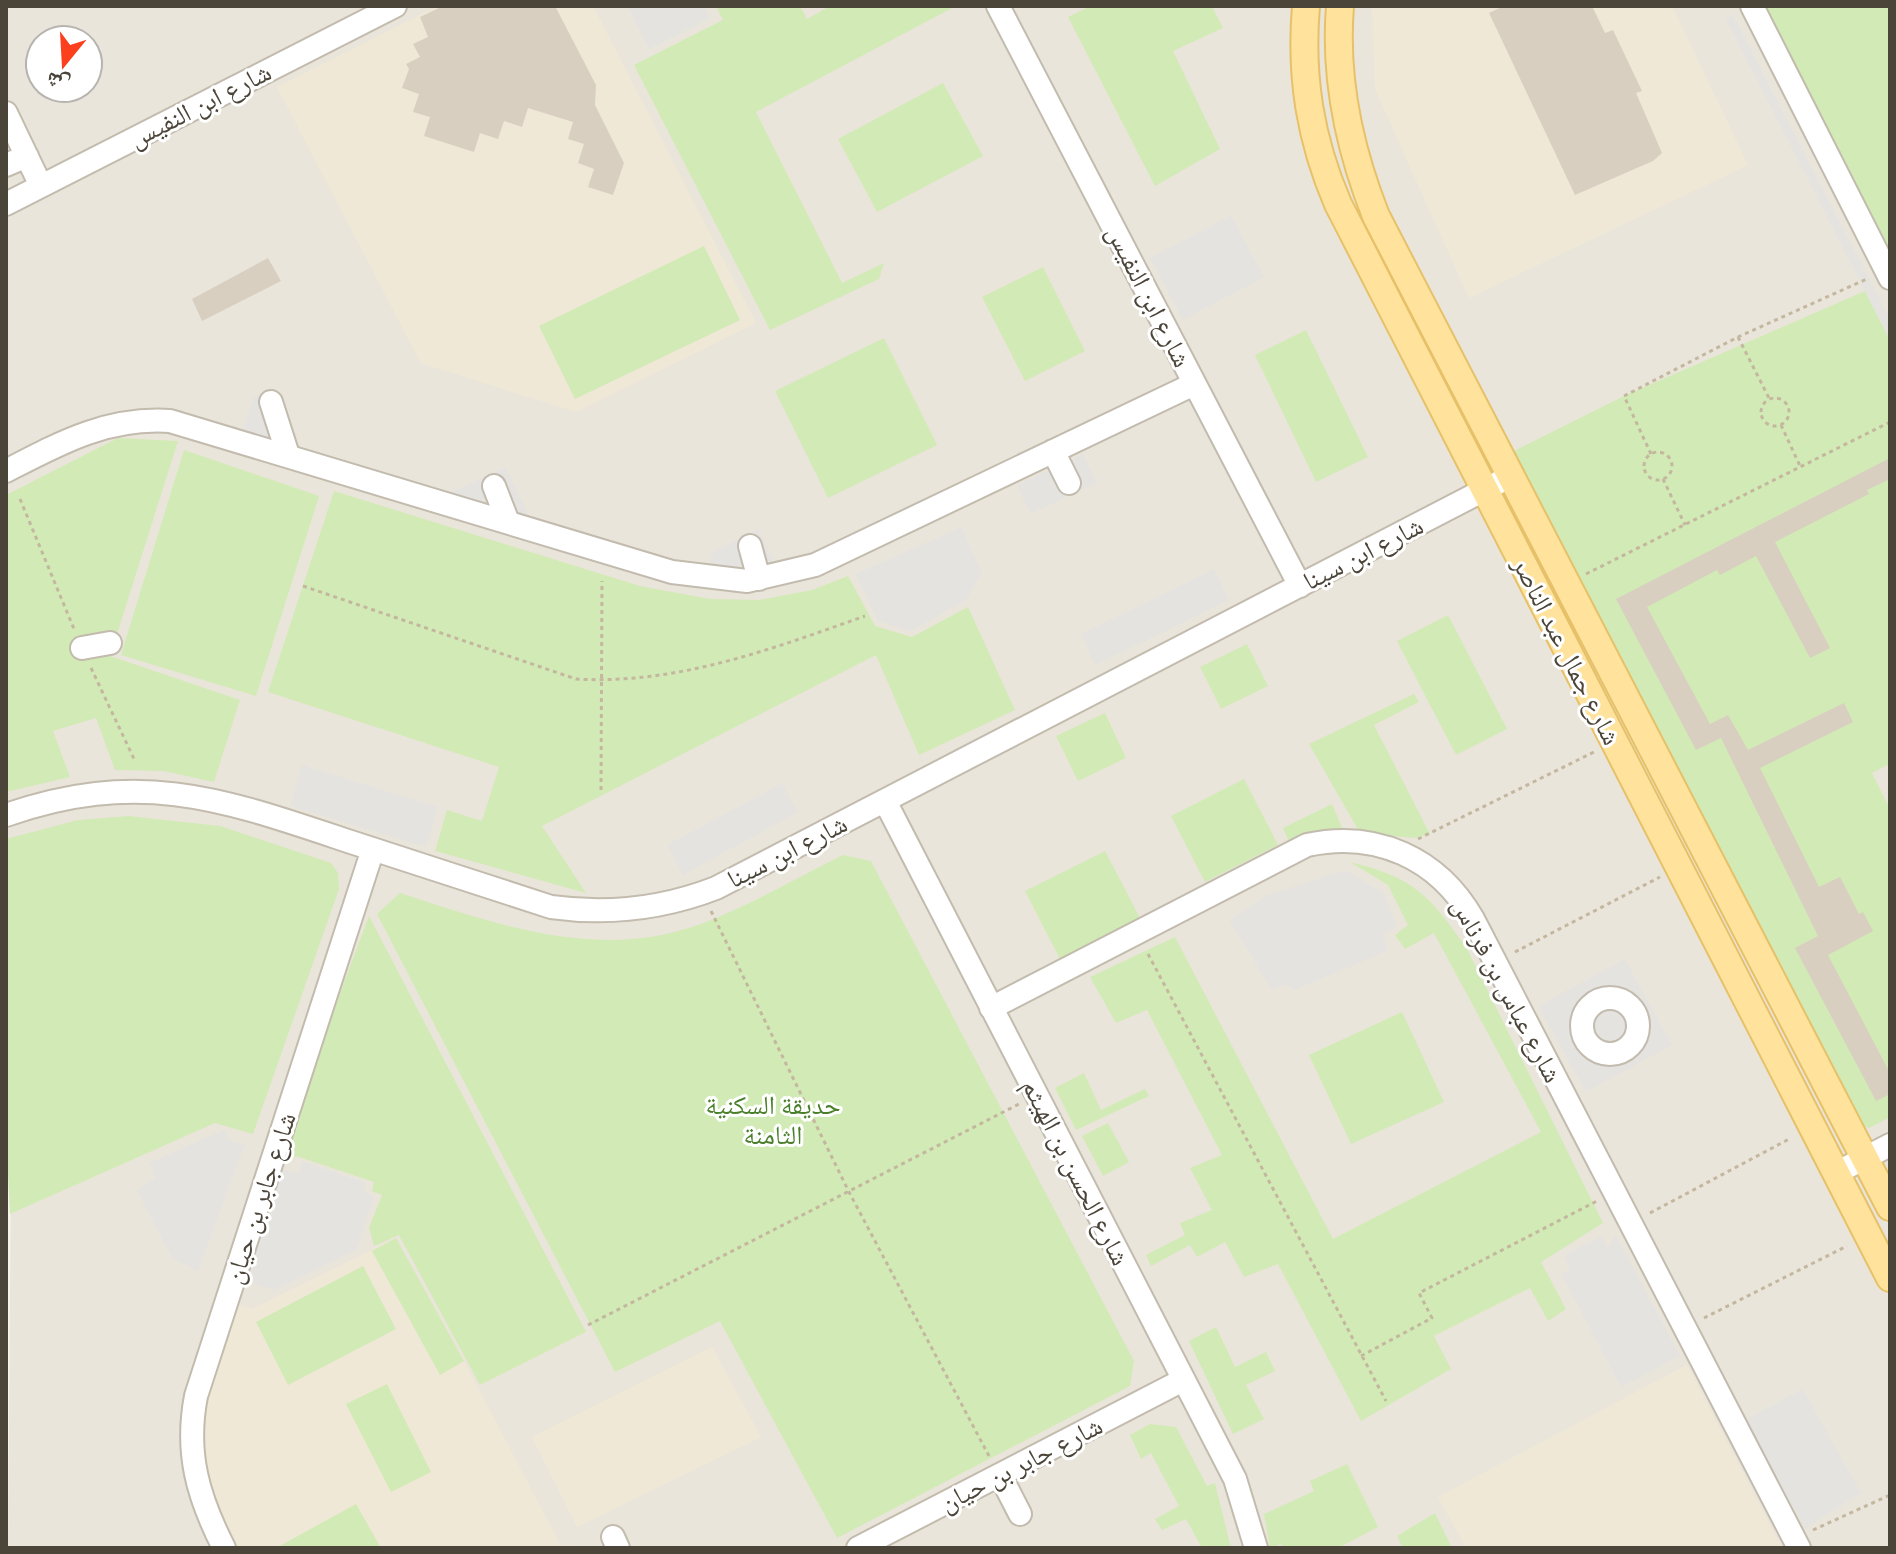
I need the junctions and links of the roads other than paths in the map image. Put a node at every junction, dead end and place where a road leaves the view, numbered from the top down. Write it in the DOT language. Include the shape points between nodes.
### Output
graph roads {
  1 [pos="395,6"];
  2 [pos="998,6"];
  3 [pos="1306,6"];
  4 [pos="1340,6"];
  5 [pos="1752,6"];
  6 [pos="6,113"];
  7 [pos="27,156"];
  8 [pos="6,165"];
  9 [pos="41,186"];
  10 [pos="6,204"];
  11 [pos="1888,274"];
  12 [pos="1194,384"];
  13 [pos="271,402"];
  14 [pos="1053,451"];
  15 [pos="288,455"];
  16 [pos="6,471"];
  17 [pos="1511,476"];
  18 [pos="1069,483"];
  19 [pos="494,486"];
  20 [pos="1485,490"];
  21 [pos="508,522"];
  22 [pos="750,546"];
  23 [pos="759,579"];
  24 [pos="1300,586"];
  25 [pos="110,643"];
  26 [pos="82,648"];
  27 [pos="885,801"];
  28 [pos="6,815"];
  29 [pos="373,849"];
  30 [pos="991,1008"];
  31 [pos="1890,1145"];
  32 [pos="1865,1158"];
  33 [pos="1836,1173"];
  34 [pos="1890,1207"];
  35 [pos="1890,1278"];
  36 [pos="1183,1380"];
  37 [pos="1000,1475"];
  38 [pos="1020,1514"];
  39 [pos="1797,1543"];
  40 [pos="224,1548"];
  41 [pos="858,1548"];
  42 [pos="1256,1548"];
  1 -- 9 [label="street, شارع ابن النفيس"];
  2 -- 12 [label="street, شارع ابن النفيس"];
  3 -- 20 [label="main road, شارع جمال عبد الناصر" via="1306,97 1327,178"];
  4 -- 17 [label="main road, شارع جمال عبد الناصر" via="1341,86 1363,185"];
  5 -- 11 [label="street"];
  6 -- 7 [label="street"];
  7 -- 8 [label="street"];
  7 -- 9 [label="street"];
  9 -- 10 [label="street, شارع ابن النفيس"];
  12 -- 14 [label="street"];
  12 -- 24 [label="street, شارع ابن النفيس"];
  13 -- 15 [label="street"];
  14 -- 18 [label="street"];
  14 -- 23 [label="street" via="815,565"];
  15 -- 16 [label="street" via="188,424 132,421 89,430"];
  15 -- 21 [label="street"];
  17 -- 20 [label="street, شارع ابن سينا"];
  17 -- 32 [label="main road, شارع جمال عبد الناصر"];
  19 -- 21 [label="street"];
  20 -- 24 [label="street, شارع ابن سينا"];
  20 -- 33 [label="main road, شارع جمال عبد الناصر"];
  21 -- 23 [label="street" via="697,578"];
  22 -- 23 [label="street"];
  24 -- 27 [label="street, شارع ابن سينا"];
  25 -- 26 [label="street"];
  27 -- 29 [label="street, شارع ابن سينا" via="702,893 625,911 563,909"];
  27 -- 30 [label="street, شارع الحسن بن الهيثم"];
  28 -- 29 [label="street, شارع ابن سينا" via="90,793 182,793 237,804"];
  29 -- 40 [label="street, شارع جابر بن حيان" via="196,1396 190,1436 195,1479"];
  30 -- 36 [label="street, شارع الحسن بن الهيثم"];
  30 -- 39 [label="street, شارع عباس بن فرناس" via="1290,852 1344,840 1397,850 1428,866 1454,890 1495,963"];
  31 -- 32 [label="street"];
  32 -- 33 [label="street"];
  32 -- 34 [label="main road, شارع جمال عبد الناصر"];
  33 -- 35 [label="main road, شارع جمال عبد الناصر"];
  36 -- 37 [label="street, شارع جابر بن حيان"];
  36 -- 42 [label="street, شارع الحسن بن الهيثم" via="1245,1501"];
  37 -- 38 [label="street"];
  37 -- 41 [label="street, شارع جابر بن حيان"];
}
